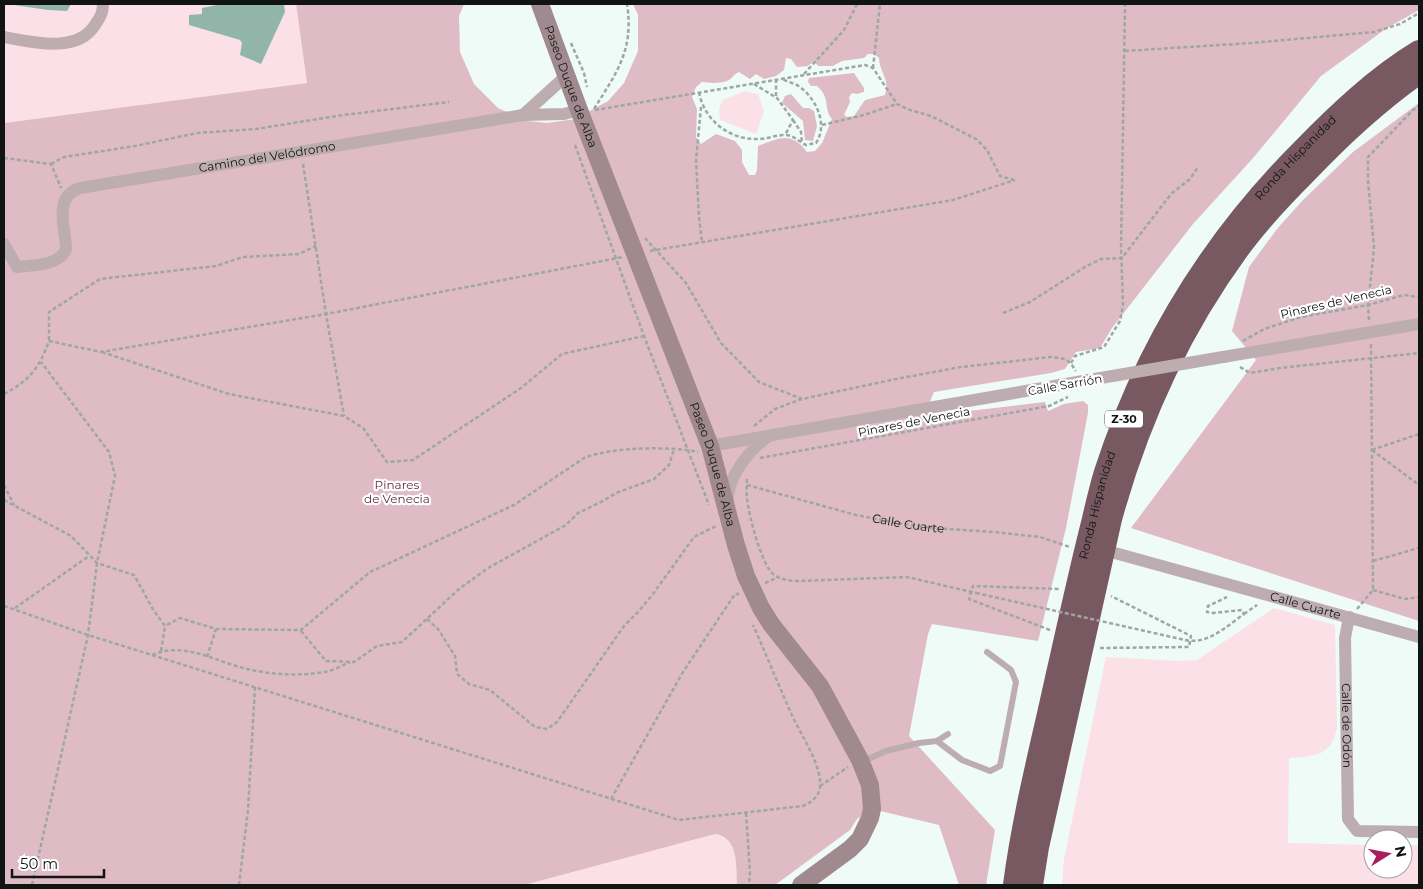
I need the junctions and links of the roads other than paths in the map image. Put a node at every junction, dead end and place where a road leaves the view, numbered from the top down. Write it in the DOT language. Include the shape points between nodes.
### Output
graph roads {
  1 [pos="103,4"];
  2 [pos="540,4"];
  3 [pos="4,37"];
  4 [pos="1419,51"];
  5 [pos="1419,73"];
  6 [pos="566,76"];
  7 [pos="579,110"];
  8 [pos="523,115"];
  9 [pos="4,244"];
  10 [pos="1419,324"];
  11 [pos="769,435"];
  12 [pos="711,451"];
  13 [pos="727,510"];
  14 [pos="1087,550"];
  15 [pos="1350,617"];
  16 [pos="1419,637"];
  17 [pos="987,652"];
  18 [pos="948,734"];
  19 [pos="937,741"];
  20 [pos="860,761"];
  21 [pos="1419,832"];
  22 [pos="801,885"];
  23 [pos="1014,885"];
  24 [pos="1032,885"];
  1 -- 3 [label="street" via="103,13 90,33 72,42 47,43"];
  2 -- 6 [label="street, Paseo Duque de Alba"];
  4 -- 14 [label="highway, Ronda Hispanidad / Z-30" via="1355,100 1295,157 1249,208 1200,273 1167,327 1133,398 1105,473"];
  5 -- 14 [label="highway, Ronda Hispanidad / Z-30" via="1396,89 1329,149 1239,249 1188,328 1156,390 1124,471"];
  6 -- 7 [label="street, Paseo Duque de Alba"];
  6 -- 8 [label="street"];
  7 -- 8 [label="street, Camino del Velódromo" via="564,114"];
  7 -- 12 [label="street, Paseo Duque de Alba"];
  8 -- 9 [label="street, Camino del Velódromo" via="80,188 65,199 62,210 64,256 54,261 17,267"];
  10 -- 11 [label="street, Calle Sarrión, bridge" via="1229,360 1089,380"];
  11 -- 12 [label="street, Calle Sarrión" via="737,441"];
  11 -- 13 [label="street" via="746,458 732,479"];
  12 -- 13 [label="street, Paseo Duque de Alba"];
  13 -- 20 [label="street, Paseo Duque de Alba" via="741,563 752,589 771,624 820,686"];
  14 -- 15 [label="street, Calle Cuarte"];
  14 -- 23 [label="highway, Ronda Hispanidad / Z-30" via="1065,636"];
  14 -- 24 [label="highway, Ronda Hispanidad / Z-30"];
  15 -- 16 [label="street, Calle Cuarte"];
  15 -- 21 [label="street, Calle de Odón" via="1345,638 1347,815 1358,831"];
  17 -- 19 [label="lane" via="1011,670 1016,682 1000,766 990,771 962,760"];
  18 -- 19 [label="lane"];
  19 -- 20 [label="lane" via="886,751"];
  20 -- 22 [label="street, Paseo Duque de Alba" via="870,785 872,802 864,834 850,849"];
}
